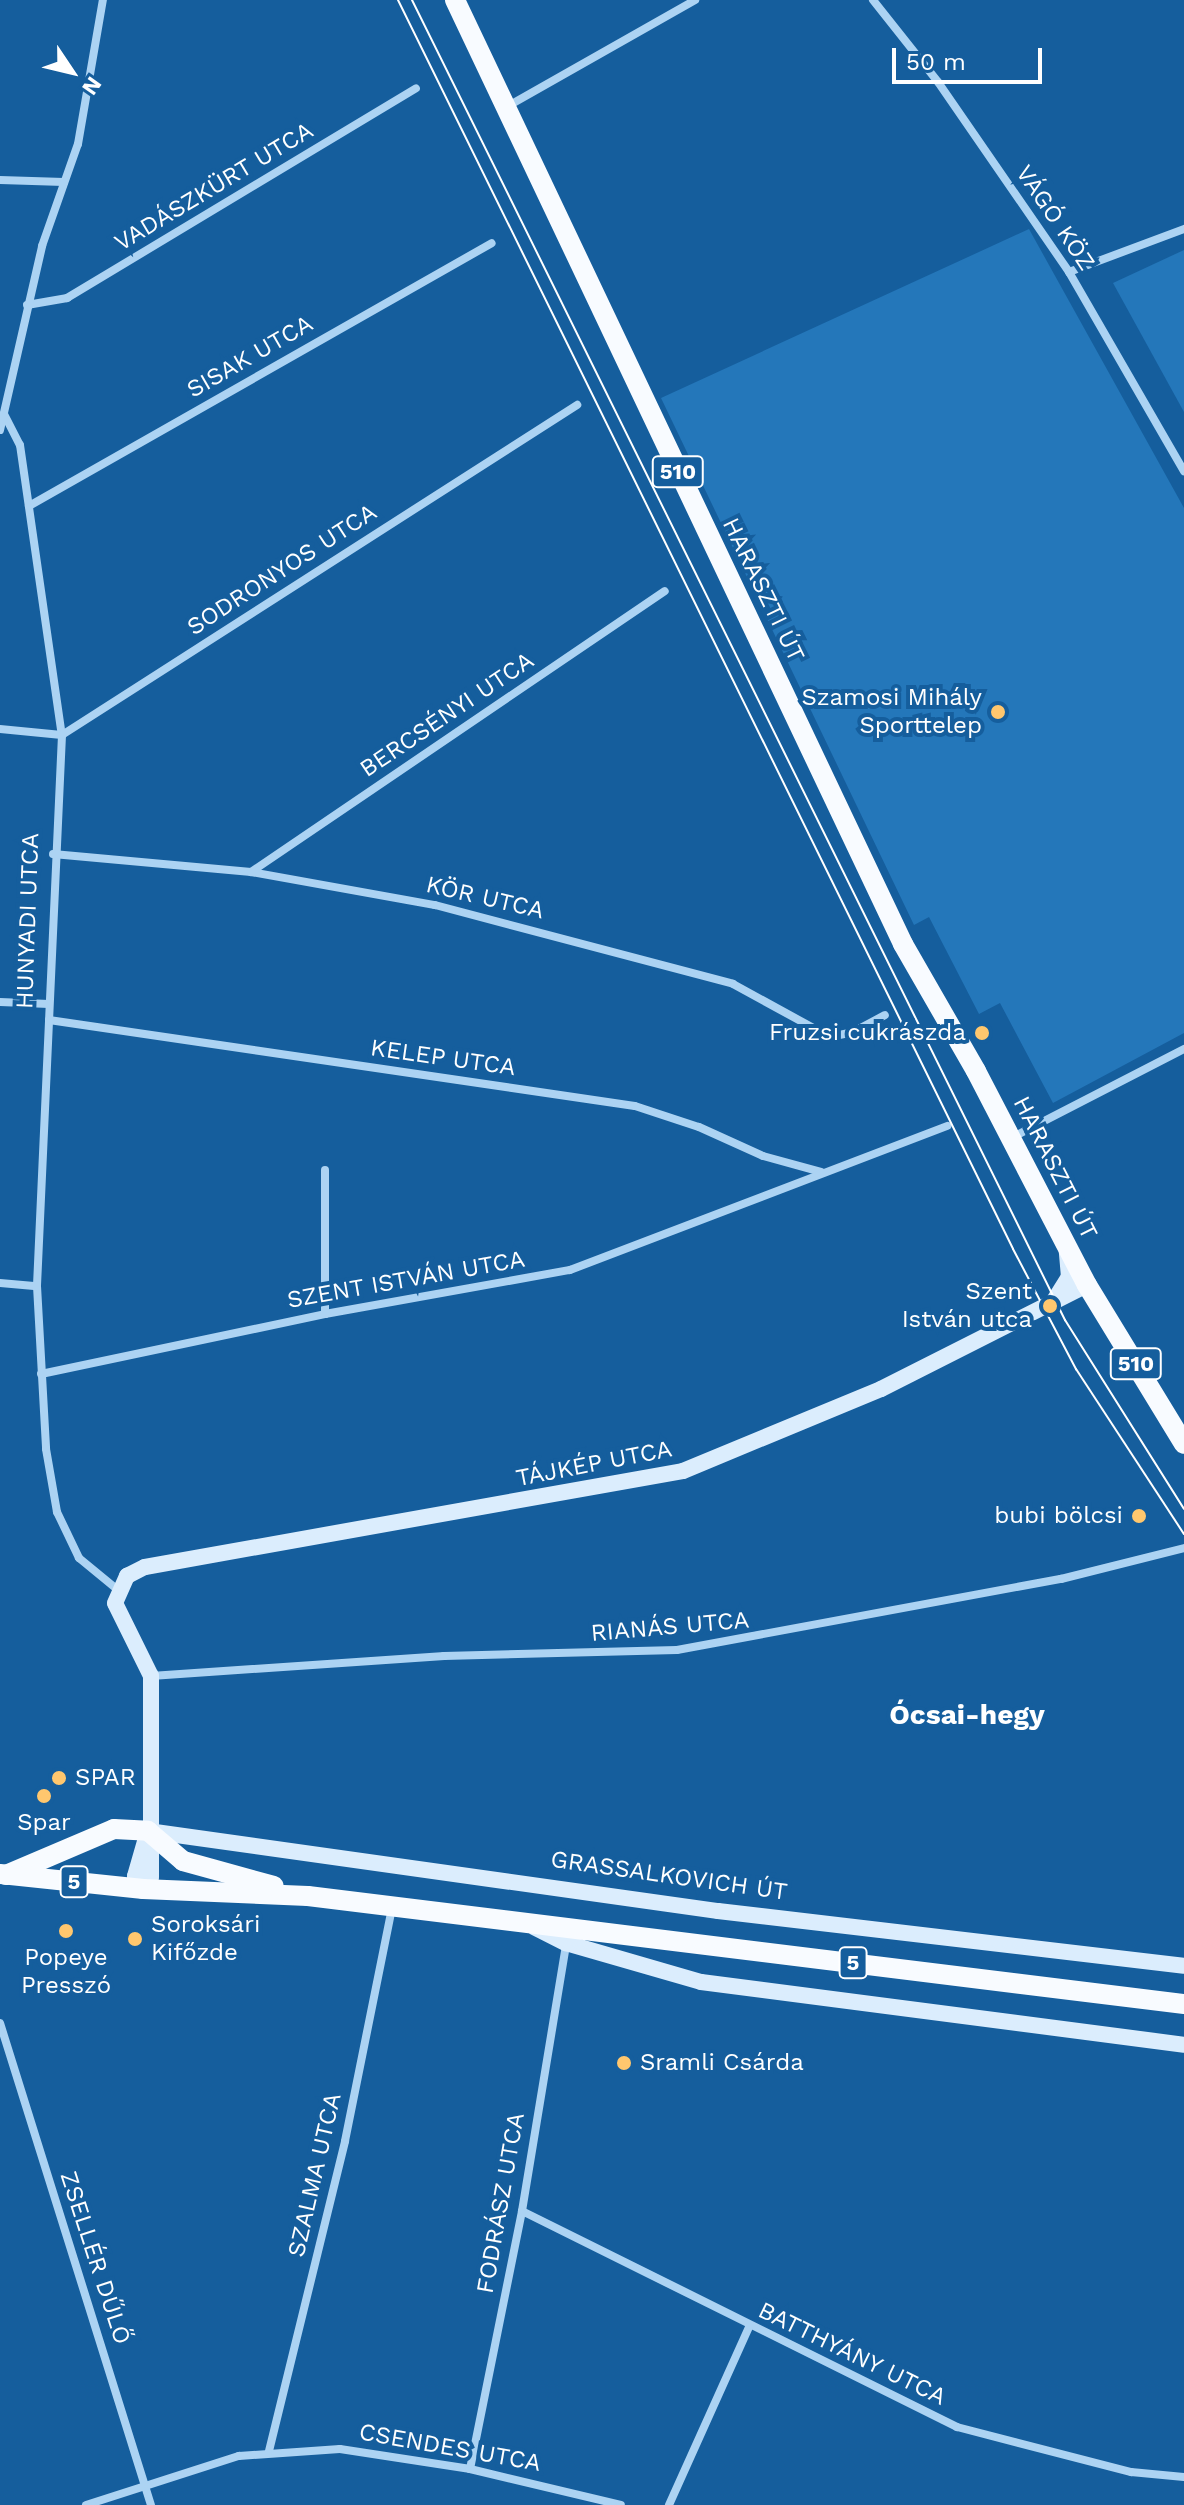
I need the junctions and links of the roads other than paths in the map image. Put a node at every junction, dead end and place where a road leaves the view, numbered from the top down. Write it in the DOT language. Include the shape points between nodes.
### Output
graph roads {
  1 [pos="103,0"];
  2 [pos="455,0"];
  3 [pos="695,0"];
  4 [pos="873,0"];
  5 [pos="416,88"];
  6 [pos="504,108"];
  7 [pos="0,180"];
  8 [pos="64,182"];
  9 [pos="1184,229"];
  10 [pos="492,243"];
  11 [pos="1069,272"];
  12 [pos="27,305"];
  13 [pos="577,405"];
  14 [pos="2,414"];
  15 [pos="0,430"];
  16 [pos="1184,471"];
  17 [pos="29,506"];
  18 [pos="665,591"];
  19 [pos="0,729"];
  20 [pos="62,735"];
  21 [pos="53,854"];
  22 [pos="251,872"];
  23 [pos="0,1002"];
  24 [pos="49,1004"];
  25 [pos="885,1015"];
  26 [pos="49,1020"];
  27 [pos="1184,1049"];
  28 [pos="948,1126"];
  29 [pos="1009,1139"];
  30 [pos="325,1170"];
  31 [pos="821,1172"];
  32 [pos="1066,1248"];
  33 [pos="0,1283"];
  34 [pos="1087,1285"];
  35 [pos="37,1286"];
  36 [pos="1055,1299"];
  37 [pos="325,1314"];
  38 [pos="41,1374"];
  39 [pos="1184,1444"];
  40 [pos="1184,1548"];
  41 [pos="118,1590"];
  42 [pos="151,1676"];
  43 [pos="148,1831"];
  44 [pos="3,1874"];
  45 [pos="143,1889"];
  46 [pos="308,1896"];
  47 [pos="392,1906"];
  48 [pos="522,1921"];
  49 [pos="566,1943"];
  50 [pos="1184,1966"];
  51 [pos="1184,2004"];
  52 [pos="0,2023"];
  53 [pos="1184,2045"];
  54 [pos="522,2211"];
  55 [pos="750,2325"];
  56 [pos="269,2451"];
  57 [pos="470,2469"];
  58 [pos="1184,2477"];
  59 [pos="146,2484"];
  60 [pos="86,2505"];
  61 [pos="151,2505"];
  62 [pos="621,2505"];
  63 [pos="669,2505"];
  1 -- 8 [label="street" via="78,144"];
  2 -- 6 [label="main road, HARASZTI ÚT / 510"];
  3 -- 6 [label="street"];
  4 -- 11 [label="street, VÁGÓ KÖZ" via="938,82"];
  5 -- 12 [label="street, VADÁSZKÜRT UTCA" via="67,298"];
  6 -- 29 [label="main road, HARASZTI ÚT / 510" via="896,929"];
  7 -- 8 [label="street"];
  8 -- 12 [label="street"];
  9 -- 11 [label="street"];
  10 -- 17 [label="street, SISAK UTCA"];
  11 -- 16 [label="street, VÁGÓ KÖZ"];
  12 -- 14 [label="street"];
  13 -- 20 [label="street, SODRONYOS UTCA"];
  14 -- 15 [label="street"];
  14 -- 17 [label="street, HUNYADI UTCA" via="20,445"];
  17 -- 20 [label="street, HUNYADI UTCA"];
  18 -- 22 [label="street, BERCSÉNYI UTCA"];
  19 -- 20 [label="street"];
  20 -- 21 [label="street, HUNYADI UTCA"];
  21 -- 22 [label="street, KÖR UTCA"];
  21 -- 24 [label="street, HUNYADI UTCA"];
  22 -- 25 [label="street, KÖR UTCA" via="435,905 689,971 733,984 830,1037"];
  23 -- 24 [label="street"];
  24 -- 26 [label="street, HUNYADI UTCA"];
  26 -- 31 [label="street, KELEP UTCA" via="635,1106 763,1156"];
  26 -- 35 [label="street, HUNYADI UTCA"];
  27 -- 29 [label="street"];
  28 -- 31 [label="street, SZENT ISTVÁN UTCA"];
  29 -- 32 [label="main road, HARASZTI ÚT / 510"];
  30 -- 37 [label="street"];
  31 -- 37 [label="street, SZENT ISTVÁN UTCA" via="618,1256 570,1270"];
  32 -- 34 [label="main road, HARASZTI ÚT / 510"];
  32 -- 36 [label="street" via="1069,1277"];
  33 -- 35 [label="street"];
  34 -- 36 [label="street, TÁJKÉP UTCA"];
  34 -- 39 [label="main road, HARASZTI ÚT / 510"];
  35 -- 38 [label="street, HUNYADI UTCA"];
  36 -- 41 [label="street, TÁJKÉP UTCA" via="881,1389 683,1471 145,1567 127,1576"];
  37 -- 38 [label="street, SZENT ISTVÁN UTCA"];
  38 -- 41 [label="street, HUNYADI UTCA" via="57,1512 79,1558"];
  40 -- 42 [label="street, RIANÁS UTCA" via="1061,1579 703,1647 614,1655 444,1656"];
  41 -- 42 [label="street" via="115,1603"];
  42 -- 43 [label="street"];
  43 -- 44 [label="main road" via="114,1829"];
  43 -- 45 [label="street" via="151,1877"];
  43 -- 46 [label="main road" via="183,1861"];
  43 -- 50 [label="street, GRASSALKOVICH ÚT" via="718,1911"];
  44 -- 45 [label="main road, 5"];
  45 -- 46 [label="main road, 5"];
  46 -- 47 [label="main road, 5"];
  47 -- 48 [label="main road, 5"];
  47 -- 56 [label="street, SZALMA UTCA" via="345,2141"];
  48 -- 49 [label="street"];
  48 -- 51 [label="main road, 5"];
  49 -- 53 [label="street" via="701,1982"];
  49 -- 54 [label="street, FODRÁSZ UTCA"];
  52 -- 59 [label="street, ZSELLÉR DŰLŐ"];
  54 -- 55 [label="street, BATTHYÁNY UTCA"];
  54 -- 57 [label="street, FODRÁSZ UTCA"];
  55 -- 58 [label="street, BATTHYÁNY UTCA" via="957,2427 1131,2472"];
  55 -- 63 [label="street"];
  56 -- 57 [label="street, CSENDES UTCA" via="374,2451"];
  56 -- 59 [label="street, CSENDES UTCA"];
  57 -- 62 [label="street, CSENDES UTCA"];
  59 -- 60 [label="street, CSENDES UTCA"];
  59 -- 61 [label="street, ZSELLÉR DŰLŐ"];
}
